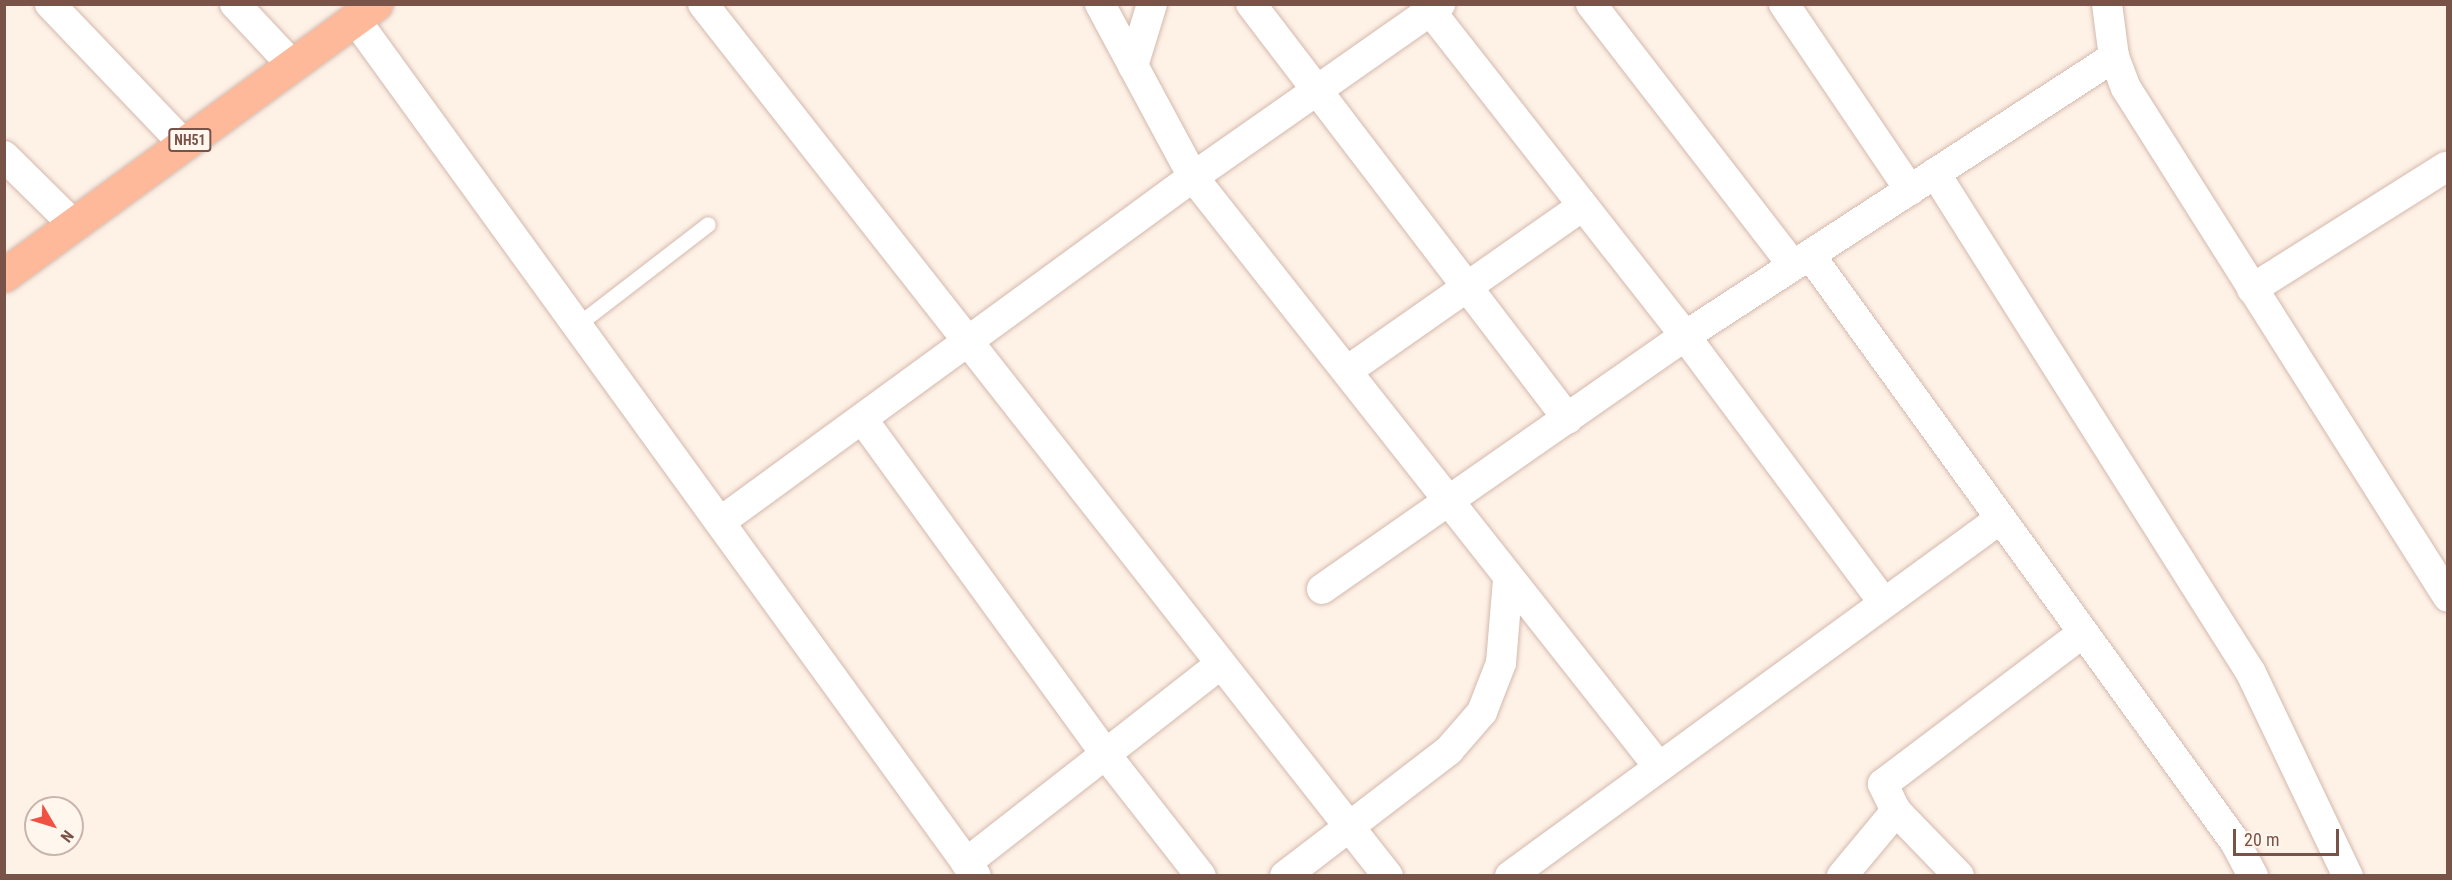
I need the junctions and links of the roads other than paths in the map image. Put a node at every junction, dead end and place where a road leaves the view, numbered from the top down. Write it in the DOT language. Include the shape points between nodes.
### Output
graph roads {
  1 [pos="50,4"];
  2 [pos="235,4"];
  3 [pos="703,4"];
  4 [pos="1100,4"];
  5 [pos="1152,4"];
  6 [pos="1251,4"];
  7 [pos="1591,4"];
  8 [pos="1784,4"];
  9 [pos="2107,4"];
  10 [pos="1432,7"];
  11 [pos="366,12"];
  12 [pos="2114,57"];
  13 [pos="293,66"];
  14 [pos="1133,66"];
  15 [pos="1314,93"];
  16 [pos="184,144"];
  17 [pos="4,156"];
  18 [pos="2446,167"];
  19 [pos="1935,173"];
  20 [pos="1193,177"];
  21 [pos="1910,190"];
  22 [pos="1583,206"];
  23 [pos="708,224"];
  24 [pos="74,225"];
  25 [pos="1801,260"];
  26 [pos="4,275"];
  27 [pos="1467,287"];
  28 [pos="2252,288"];
  29 [pos="577,325"];
  30 [pos="1685,336"];
  31 [pos="967,343"];
  32 [pos="1347,371"];
  33 [pos="1568,419"];
  34 [pos="863,420"];
  35 [pos="1452,503"];
  36 [pos="2000,519"];
  37 [pos="720,522"];
  38 [pos="1508,579"];
  39 [pos="1322,589"];
  40 [pos="2448,597"];
  41 [pos="1884,603"];
  42 [pos="2083,633"];
  43 [pos="1221,664"];
  44 [pos="1106,755"];
  45 [pos="1659,767"];
  46 [pos="1896,811"];
  47 [pos="1350,826"];
  48 [pos="971,869"];
  49 [pos="1201,876"];
  50 [pos="1285,876"];
  51 [pos="1388,876"];
  52 [pos="1510,876"];
  53 [pos="1842,876"];
  54 [pos="1959,876"];
  55 [pos="2253,876"];
  56 [pos="2349,876"];
  1 -- 16 [label="street"];
  2 -- 13 [label="street"];
  3 -- 31 [label="street"];
  4 -- 14 [label="street"];
  5 -- 14 [label="street"];
  6 -- 15 [label="street"];
  7 -- 25 [label="street"];
  8 -- 21 [label="street"];
  9 -- 12 [label="street"];
  10 -- 15 [label="street"];
  10 -- 22 [label="street"];
  11 -- 13 [label="highway, NH51"];
  11 -- 29 [label="street"];
  12 -- 19 [label="street"];
  12 -- 28 [label="street" via="2126,88"];
  13 -- 16 [label="highway, NH51"];
  14 -- 20 [label="street"];
  15 -- 20 [label="street"];
  15 -- 27 [label="street"];
  16 -- 24 [label="highway, NH51"];
  17 -- 24 [label="street"];
  18 -- 28 [label="street"];
  19 -- 21 [label="street"];
  19 -- 56 [label="street" via="2252,673"];
  20 -- 31 [label="street"];
  20 -- 32 [label="street"];
  21 -- 25 [label="street"];
  22 -- 27 [label="street"];
  22 -- 30 [label="street"];
  23 -- 29 [label="lane"];
  24 -- 26 [label="highway, NH51"];
  25 -- 30 [label="street"];
  25 -- 36 [label="street"];
  27 -- 32 [label="street"];
  27 -- 33 [label="street"];
  28 -- 40 [label="street"];
  29 -- 37 [label="street"];
  30 -- 33 [label="street"];
  30 -- 41 [label="street"];
  31 -- 34 [label="street"];
  31 -- 43 [label="street"];
  32 -- 35 [label="street"];
  33 -- 35 [label="street"];
  34 -- 37 [label="street"];
  34 -- 44 [label="street"];
  35 -- 38 [label="street"];
  35 -- 39 [label="street"];
  36 -- 41 [label="street"];
  36 -- 42 [label="street"];
  37 -- 48 [label="street"];
  38 -- 45 [label="street"];
  38 -- 47 [label="street" via="1501,663 1482,712 1449,750"];
  41 -- 45 [label="street"];
  42 -- 46 [label="street" via="1893,772 1883,784"];
  42 -- 55 [label="street" via="2235,842"];
  43 -- 44 [label="street"];
  43 -- 47 [label="street"];
  44 -- 48 [label="street"];
  44 -- 49 [label="street"];
  45 -- 52 [label="street"];
  46 -- 53 [label="street"];
  46 -- 54 [label="street"];
  47 -- 50 [label="street"];
  47 -- 51 [label="street"];
}
